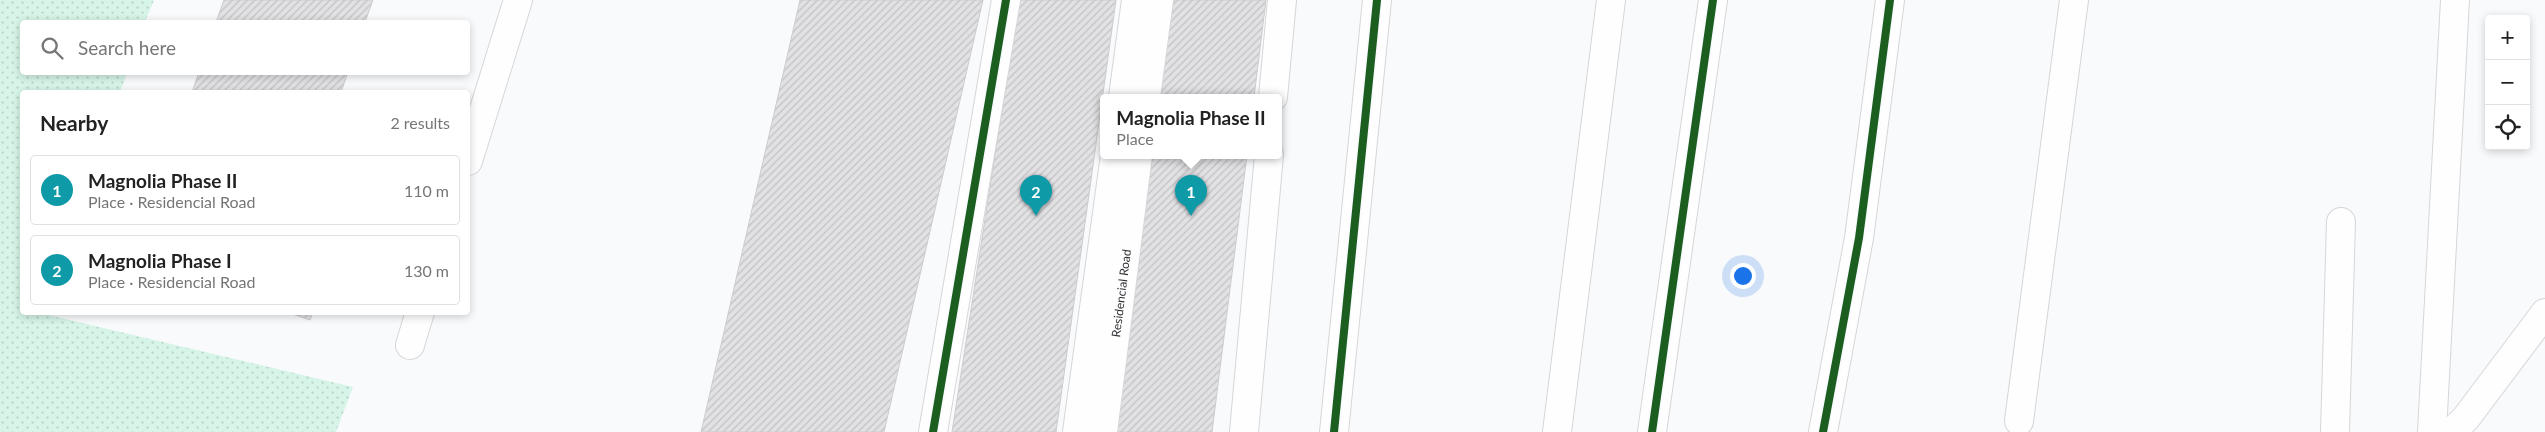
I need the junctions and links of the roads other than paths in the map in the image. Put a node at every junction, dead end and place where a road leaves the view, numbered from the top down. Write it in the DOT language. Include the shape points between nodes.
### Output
graph roads {
  1 [pos="518,0"];
  2 [pos="1006,0"];
  3 [pos="1136,0"];
  4 [pos="1159,0"];
  5 [pos="1282,0"];
  6 [pos="1377,0"];
  7 [pos="1611,0"];
  8 [pos="1712,0"];
  9 [pos="1890,0"];
  10 [pos="2074,0"];
  11 [pos="2455,0"];
  12 [pos="1123,94"];
  13 [pos="1146,94"];
  14 [pos="1273,94"];
  15 [pos="470,155"];
  16 [pos="1114,159"];
  17 [pos="1137,159"];
  18 [pos="1268,159"];
  19 [pos="2341,222"];
  20 [pos="2545,313"];
  21 [pos="419,315"];
  22 [pos="410,345"];
  23 [pos="2019,421"];
  24 [pos="934,432"];
  25 [pos="1077,432"];
  26 [pos="1102,432"];
  27 [pos="1244,432"];
  28 [pos="1334,432"];
  29 [pos="1557,432"];
  30 [pos="1652,432"];
  31 [pos="1823,432"];
  32 [pos="2335,432"];
  33 [pos="2432,432"];
  34 [pos="2452,432"];
  1 -- 15 [label="street"];
  2 -- 24 [label="street"];
  3 -- 12 [label="street"];
  4 -- 13 [label="street"];
  5 -- 14 [label="street"];
  6 -- 28 [label="street"];
  7 -- 29 [label="street"];
  8 -- 30 [label="street"];
  9 -- 31 [label="street" via="1859,238"];
  10 -- 23 [label="street"];
  11 -- 33 [label="street"];
  16 -- 25 [label="street"];
  17 -- 26 [label="street, Residencial Road"];
  18 -- 27 [label="street"];
  19 -- 32 [label="street"];
  20 -- 34 [label="street"];
  21 -- 22 [label="street"];
}
